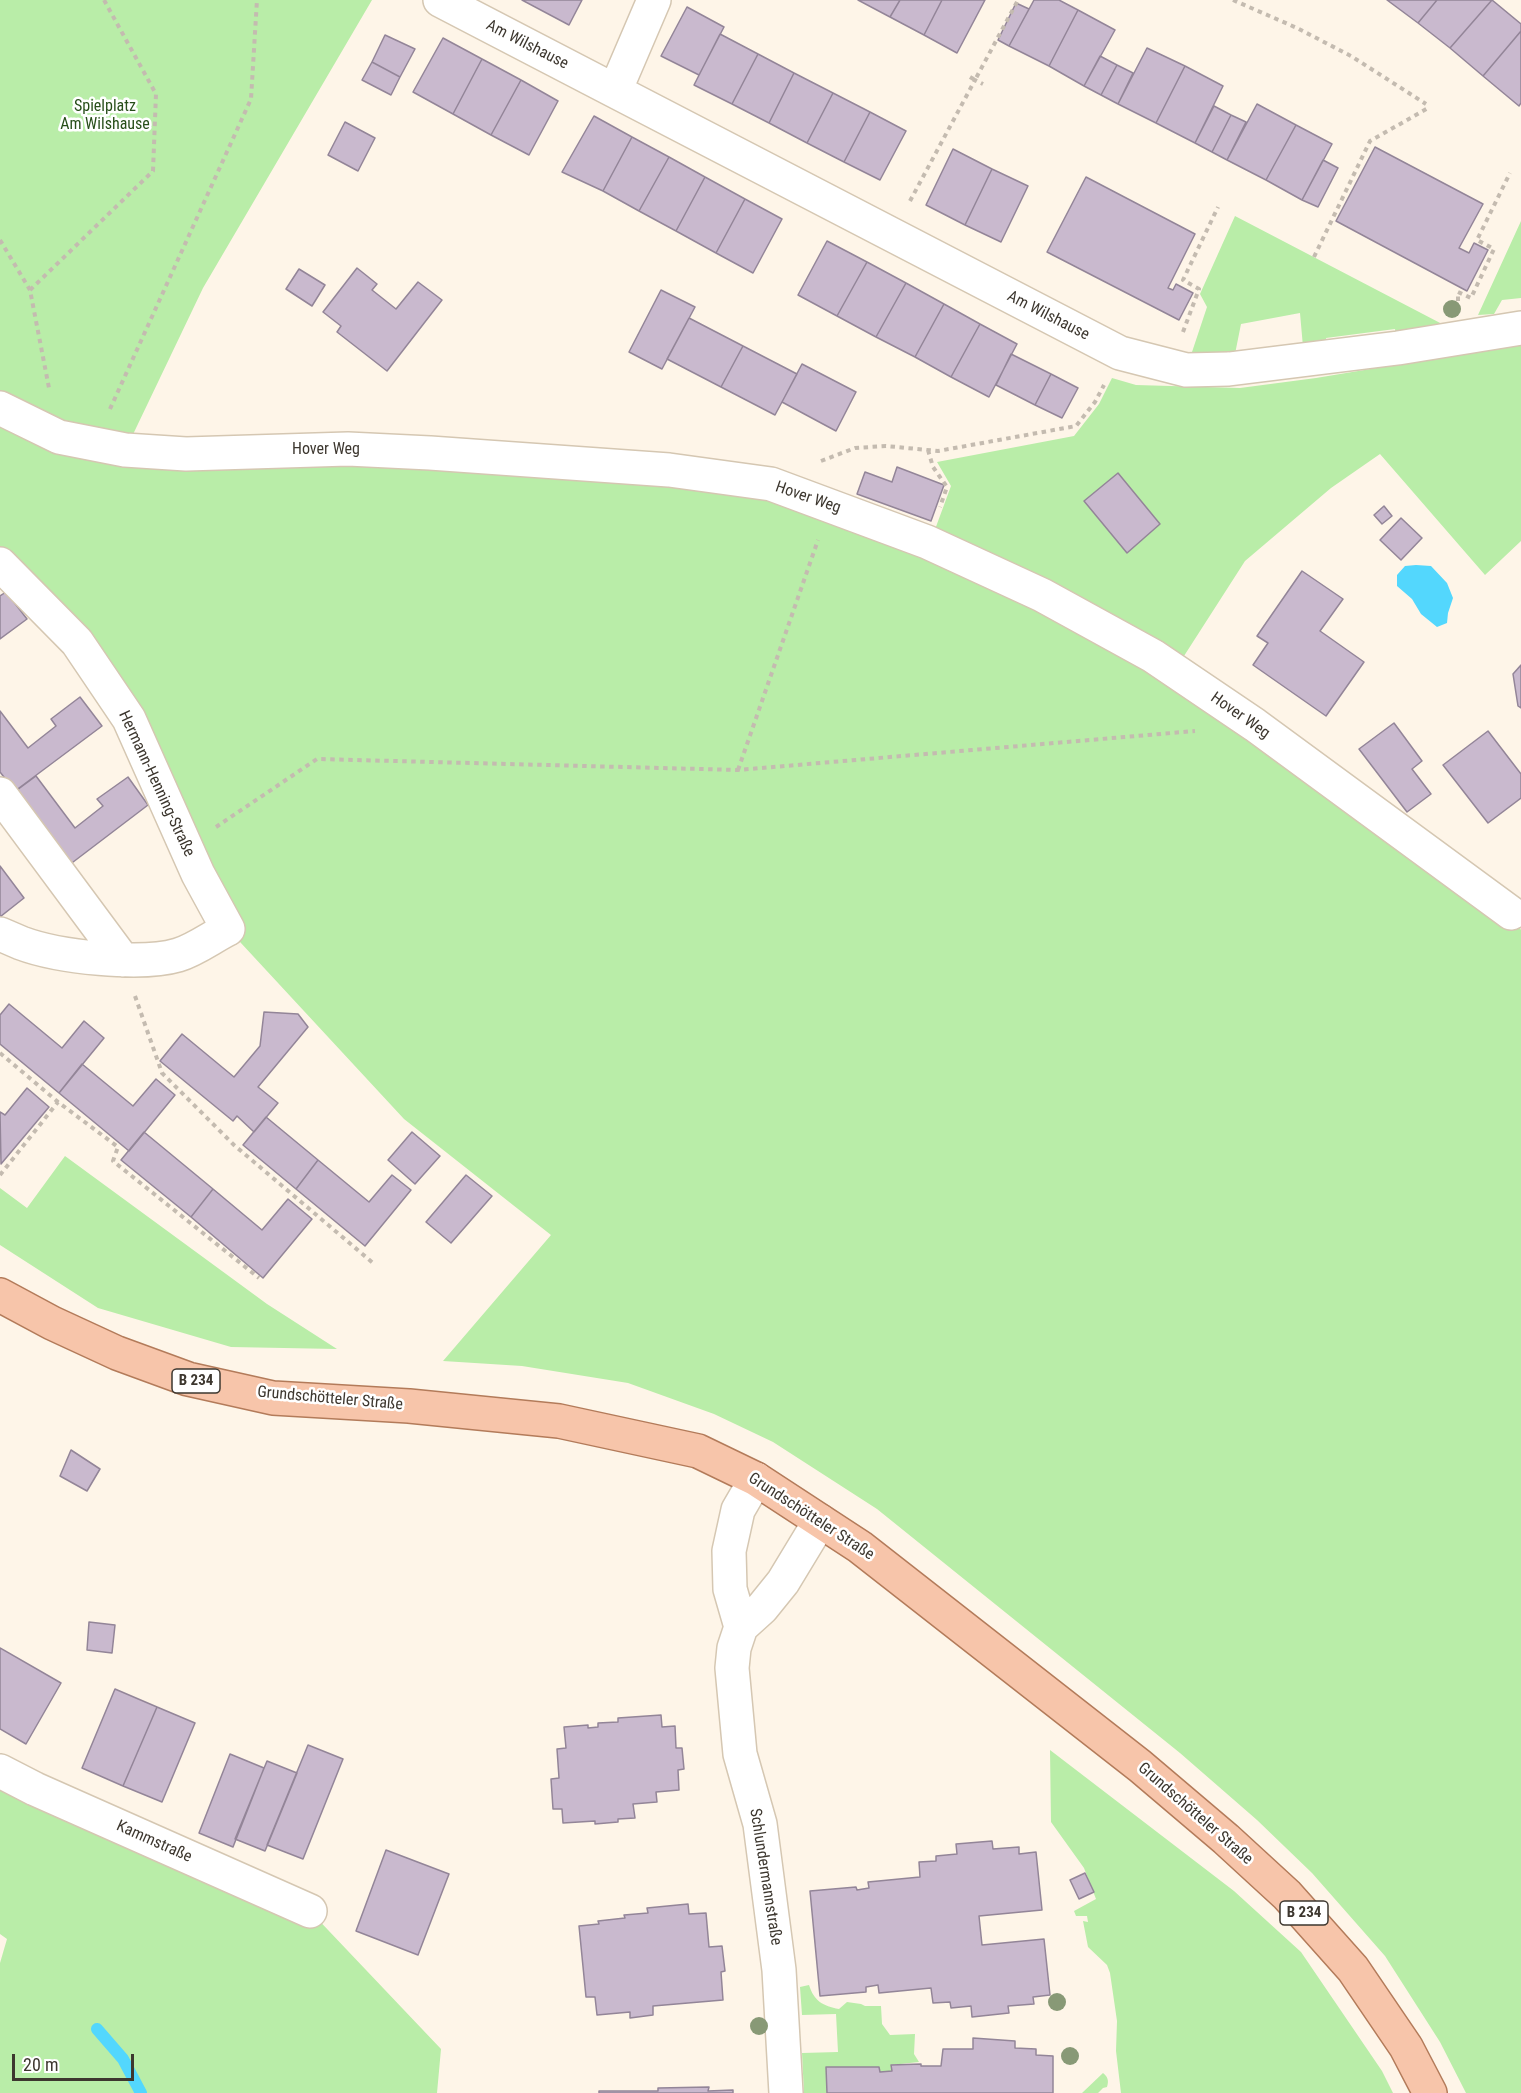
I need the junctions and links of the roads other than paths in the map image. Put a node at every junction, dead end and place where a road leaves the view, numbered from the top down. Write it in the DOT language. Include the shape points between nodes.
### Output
graph roads {
  1 [pos="440,0"];
  2 [pos="654,0"];
  3 [pos="615,91"];
  4 [pos="1521,328"];
  5 [pos="13,414"];
  6 [pos="0,564"];
  7 [pos="0,794"];
  8 [pos="1511,913"];
  9 [pos="0,934"];
  10 [pos="123,960"];
  11 [pos="0,1295"];
  12 [pos="756,1479"];
  13 [pos="820,1521"];
  14 [pos="741,1628"];
  15 [pos="0,1771"];
  16 [pos="310,1911"];
  17 [pos="786,2093"];
  18 [pos="1430,2093"];
  1 -- 3 [label="street, Am Wilshause"];
  2 -- 3 [label="street"];
  3 -- 4 [label="street, Am Wilshause" via="1120,353 1186,370 1229,369"];
  5 -- 8 [label="street, Hover Weg" via="59,437 125,450 186,454 348,449 430,453 669,470 771,484 911,534 1042,595 1153,656 1255,725"];
  6 -- 10 [label="street, Hermann-Henning-Straße" via="77,642 129,719 186,847 228,929 179,955"];
  7 -- 10 [label="street"];
  9 -- 10 [label="street, Hermann-Henning-Straße" via="68,954"];
  11 -- 12 [label="main road, Grundschötteler Straße / B 234" via="117,1353 188,1379 273,1398 559,1421 698,1451"];
  12 -- 13 [label="main road, Grundschötteler Straße / B 234"];
  12 -- 14 [label="street" via="738,1510 729,1551 730,1588"];
  13 -- 14 [label="street" via="783,1582"];
  13 -- 18 [label="main road, Grundschötteler Straße / B 234" via="860,1547 1140,1766 1287,1895 1353,1969 1406,2047"];
  14 -- 17 [label="street, Schlundermannstraße" via="732,1668 740,1754 760,1824 779,1970"];
  15 -- 16 [label="street, Kammstraße"];
}
